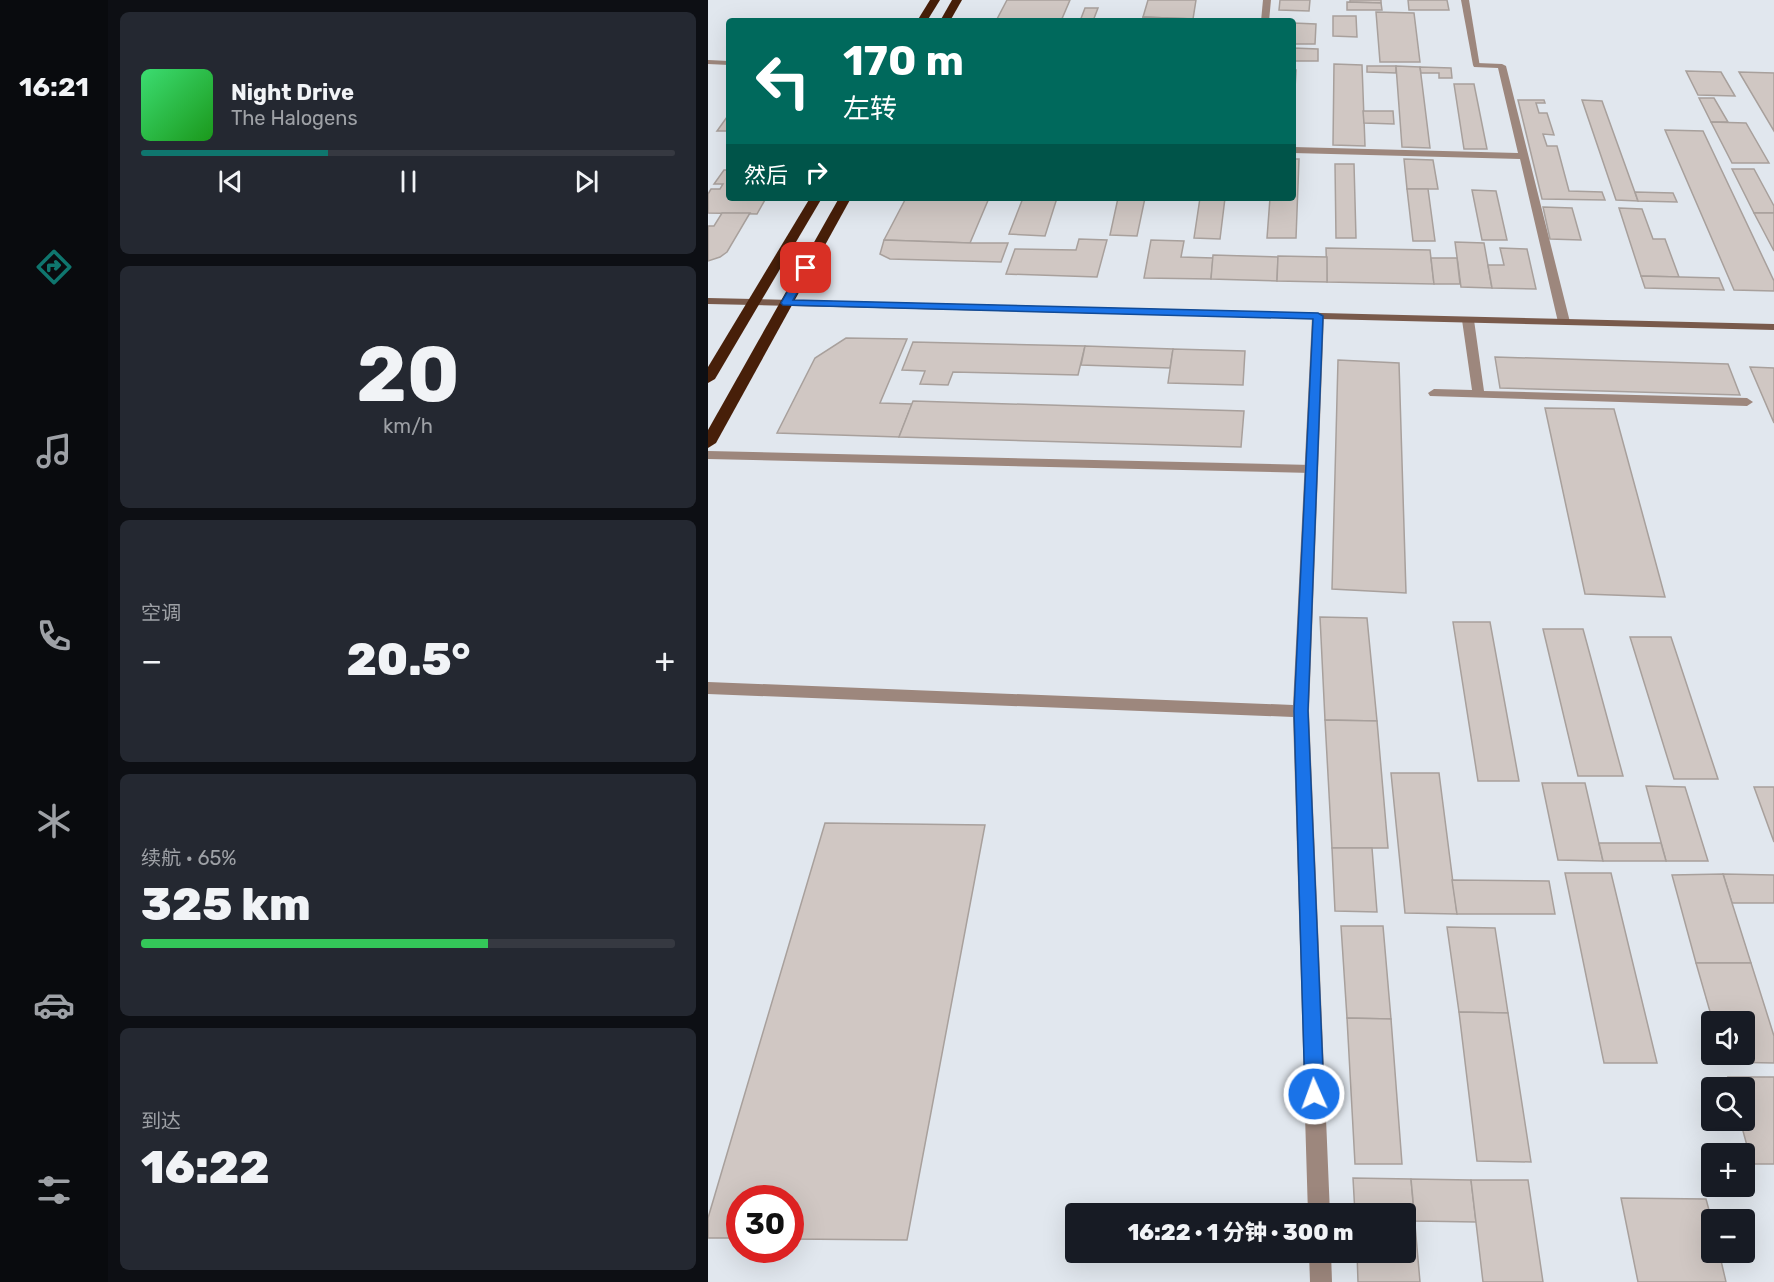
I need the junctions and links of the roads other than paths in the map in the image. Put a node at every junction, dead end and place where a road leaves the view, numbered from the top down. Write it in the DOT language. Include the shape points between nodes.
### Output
graph roads {
  1 [pos="935,0"];
  2 [pos="957,0"];
  3 [pos="1267,0"];
  4 [pos="1465,0"];
  5 [pos="924,18"];
  6 [pos="947,18"];
  7 [pos="1264,18"];
  8 [pos="708,62"];
  9 [pos="726,63"];
  10 [pos="1296,150"];
  11 [pos="1525,156"];
  12 [pos="814,201"];
  13 [pos="843,201"];
  14 [pos="708,301"];
  15 [pos="754,302"];
  16 [pos="786,303"];
  17 [pos="1318,316"];
  18 [pos="1468,320"];
  19 [pos="1564,322"];
  20 [pos="1774,327"];
  21 [pos="708,379"];
  22 [pos="1434,393"];
  23 [pos="1479,394"];
  24 [pos="1748,402"];
  25 [pos="708,443"];
  26 [pos="708,455"];
  27 [pos="1312,469"];
  28 [pos="708,688"];
  29 [pos="1301,711"];
  30 [pos="1318,1203"];
  31 [pos="1320,1263"];
  32 [pos="1321,1282"];
  1 -- 5 [label="highway"];
  2 -- 6 [label="highway"];
  3 -- 7 [label="street"];
  4 -- 11 [label="street" via="1478,65 1502,66"];
  8 -- 9 [label="street"];
  10 -- 11 [label="street"];
  11 -- 19 [label="street"];
  12 -- 15 [label="highway"];
  13 -- 16 [label="highway"];
  14 -- 15 [label="street"];
  15 -- 16 [label="street"];
  15 -- 21 [label="highway"];
  16 -- 17 [label="street"];
  16 -- 25 [label="highway"];
  17 -- 18 [label="street"];
  17 -- 27 [label="street"];
  18 -- 19 [label="street"];
  18 -- 23 [label="street"];
  19 -- 20 [label="street"];
  22 -- 23 [label="street"];
  23 -- 24 [label="street"];
  26 -- 27 [label="street"];
  27 -- 29 [label="street"];
  28 -- 29 [label="street"];
  29 -- 30 [label="street"];
  31 -- 32 [label="street"];
}
